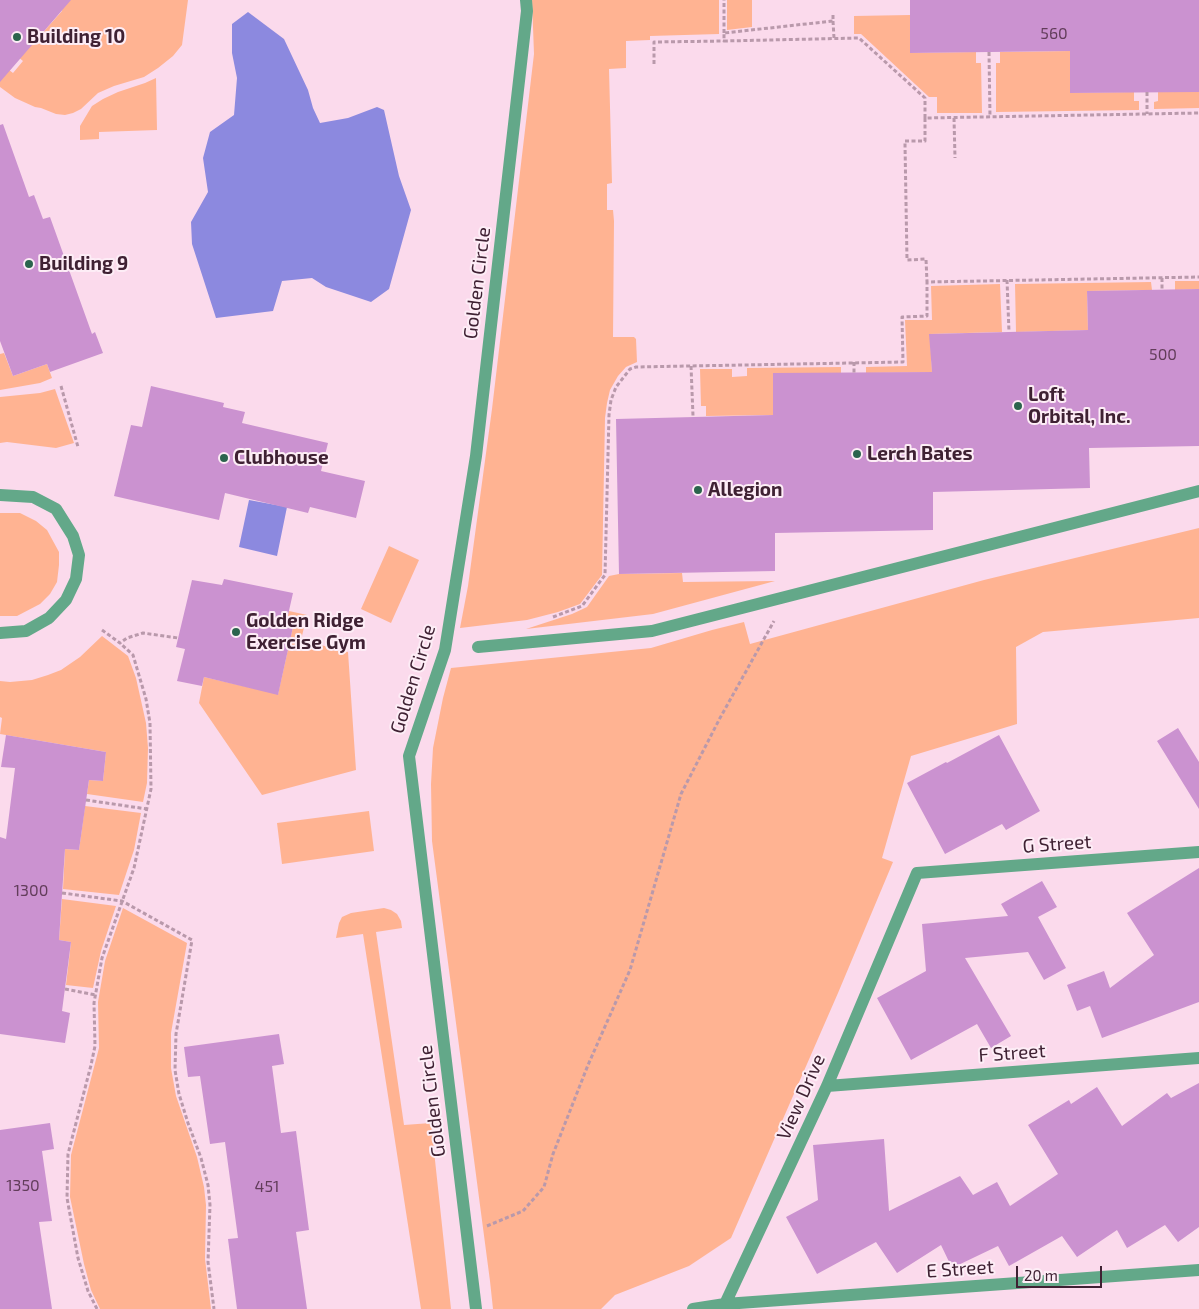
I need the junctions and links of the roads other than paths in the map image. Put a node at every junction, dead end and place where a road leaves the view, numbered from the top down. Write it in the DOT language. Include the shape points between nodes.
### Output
graph roads {
  1 [pos="526,0"];
  2 [pos="1199,491"];
  3 [pos="0,495"];
  4 [pos="0,633"];
  5 [pos="478,647"];
  6 [pos="1199,852"];
  7 [pos="917,873"];
  8 [pos="1199,1058"];
  9 [pos="827,1086"];
  10 [pos="1199,1270"];
  11 [pos="725,1304"];
  12 [pos="476,1309"];
  13 [pos="693,1309"];
  1 -- 12 [label="street, Golden Circle" via="478,441 445,650 409,756"];
  2 -- 5 [label="street" via="652,631"];
  3 -- 4 [label="street" via="33,497 56,509 74,536 79,555 76,579 66,600 49,618 26,631"];
  6 -- 7 [label="street, G Street"];
  7 -- 9 [label="street, View Drive"];
  8 -- 9 [label="street, F Street"];
  9 -- 11 [label="street, View Drive"];
  10 -- 11 [label="street, E Street"];
  11 -- 13 [label="street"];
}
